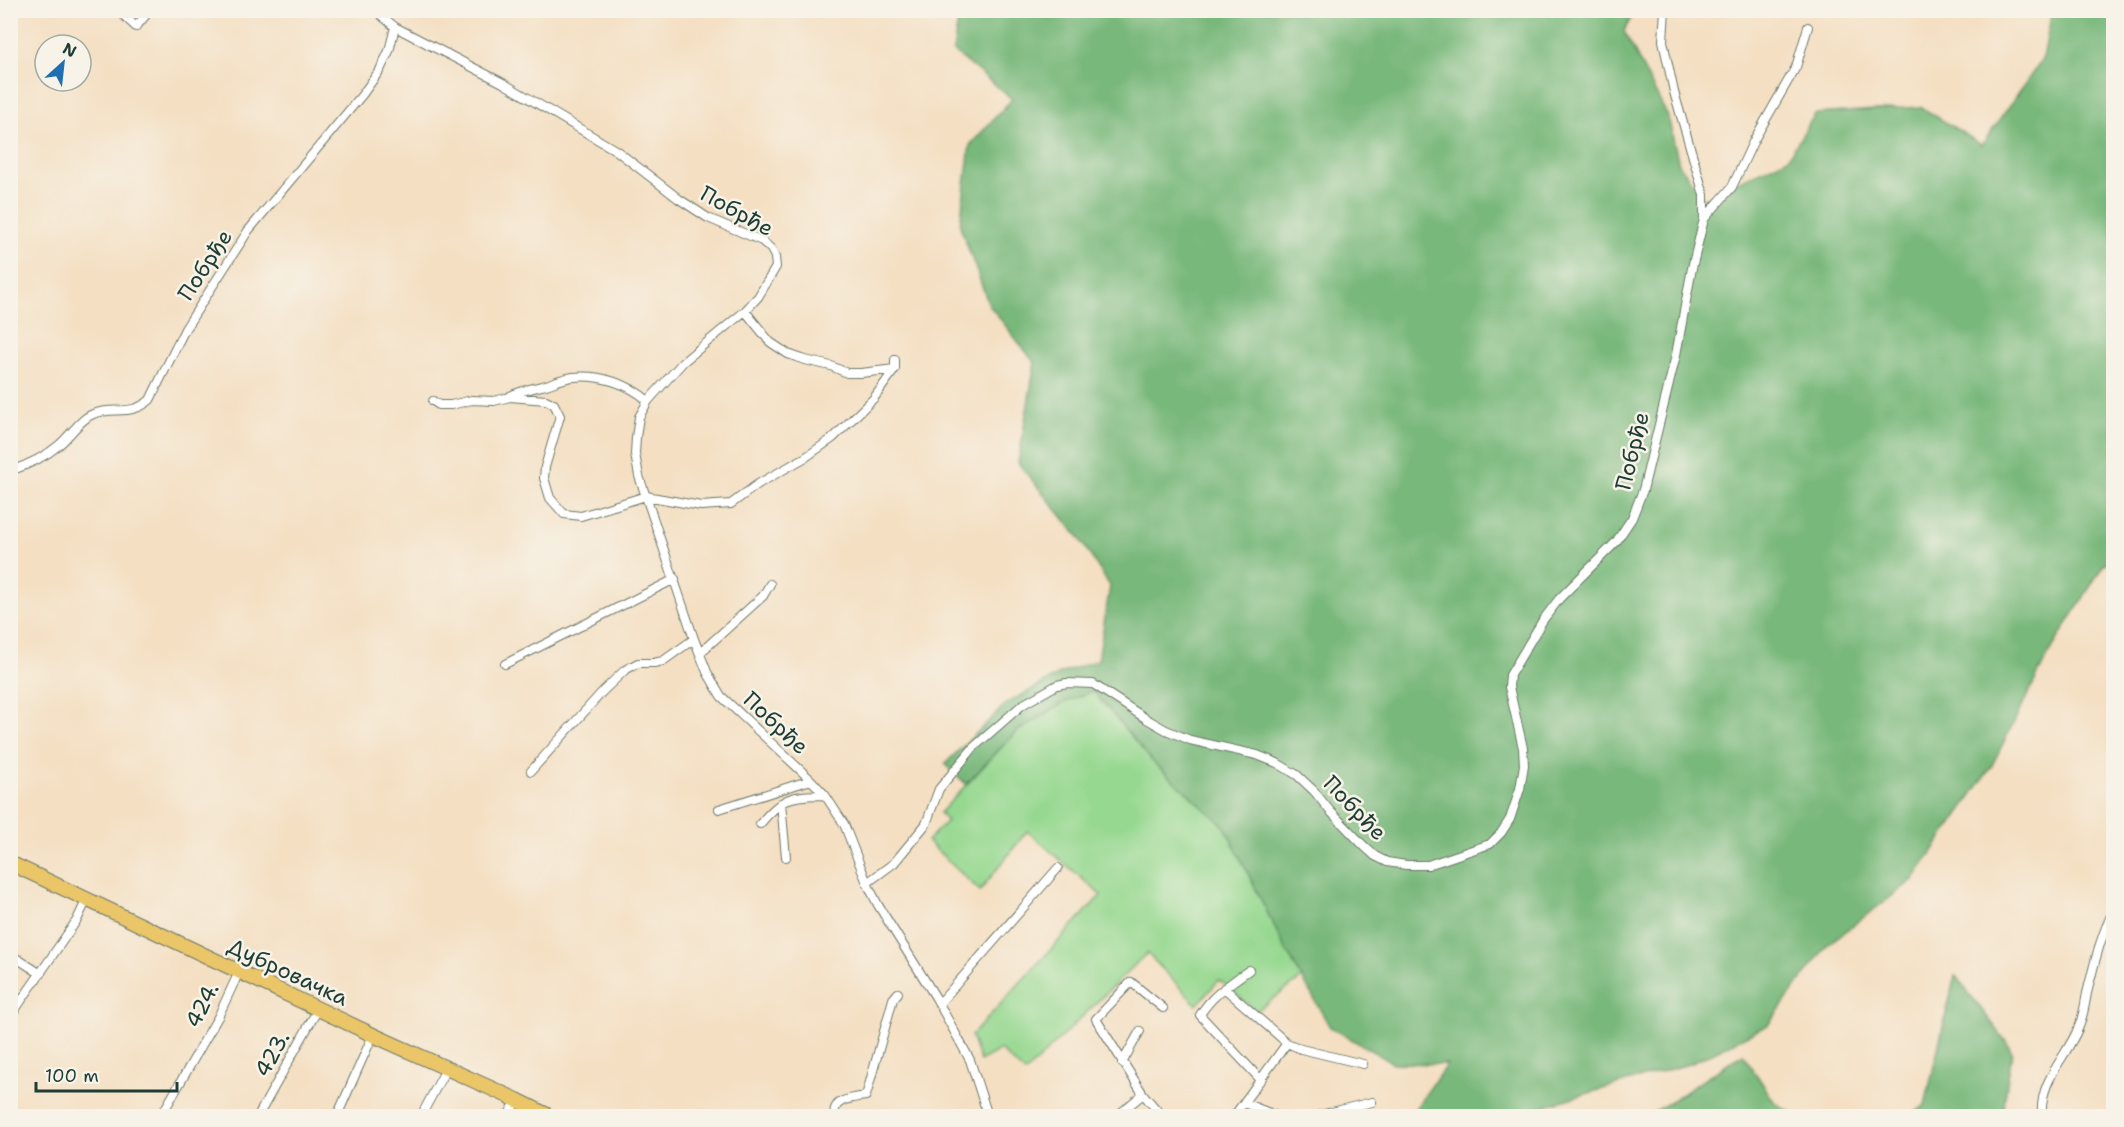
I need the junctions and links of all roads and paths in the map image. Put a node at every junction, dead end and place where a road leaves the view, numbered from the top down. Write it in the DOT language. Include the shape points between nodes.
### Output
graph roads {
  1 [pos="118,10"];
  2 [pos="150,10"];
  3 [pos="375,10"];
  4 [pos="1665,10"];
  5 [pos="395,27"];
  6 [pos="1808,27"];
  7 [pos="1704,219"];
  8 [pos="745,311"];
  9 [pos="510,397"];
  10 [pos="433,401"];
  11 [pos="648,401"];
  12 [pos="10,471"];
  13 [pos="646,496"];
  14 [pos="675,579"];
  15 [pos="770,584"];
  16 [pos="694,639"];
  17 [pos="701,652"];
  18 [pos="506,664"];
  19 [pos="531,771"];
  20 [pos="811,780"];
  21 [pos="825,795"];
  22 [pos="781,803"];
  23 [pos="719,809"];
  24 [pos="760,824"];
  25 [pos="786,857"];
  26 [pos="10,863"];
  27 [pos="1058,868"];
  28 [pos="867,884"];
  29 [pos="87,899"];
  30 [pos="2114,910"];
  31 [pos="10,954"];
  32 [pos="1249,969"];
  33 [pos="239,972"];
  34 [pos="41,974"];
  35 [pos="1224,988"];
  36 [pos="898,993"];
  37 [pos="939,1004"];
  38 [pos="1163,1008"];
  39 [pos="318,1010"];
  40 [pos="10,1017"];
  41 [pos="1140,1031"];
  42 [pos="373,1035"];
  43 [pos="1287,1043"];
  44 [pos="1122,1063"];
  45 [pos="1363,1064"];
  46 [pos="446,1069"];
  47 [pos="1261,1080"];
  48 [pos="1143,1094"];
  49 [pos="517,1100"];
  50 [pos="1372,1102"];
  51 [pos="1244,1103"];
  52 [pos="161,1116"];
  53 [pos="258,1116"];
  54 [pos="337,1116"];
  55 [pos="421,1116"];
  56 [pos="508,1116"];
  57 [pos="549,1116"];
  58 [pos="835,1116"];
  59 [pos="988,1116"];
  60 [pos="1117,1116"];
  61 [pos="1162,1116"];
  62 [pos="1234,1116"];
  63 [pos="1277,1116"];
  64 [pos="1316,1116"];
  65 [pos="2043,1116"];
  1 -- 2 [label="street" via="136,27"];
  3 -- 5 [label="street, Побрђе"];
  4 -- 7 [label="street" via="1663,41 1704,195"];
  5 -- 8 [label="street, Побрђе" via="503,82 608,145 708,218 767,245 776,267"];
  5 -- 12 [label="street, Побрђе" via="380,70 248,231 185,330 150,400 141,408 90,415 52,450"];
  6 -- 7 [label="street" via="1796,67 1732,186"];
  7 -- 28 [label="street, Побрђе" via="1676,355 1643,490 1632,518 1616,542 1559,599 1510,675 1524,765 1515,806 1490,844 1428,865 1387,862 1364,846 1297,775 1277,763 1190,740 1145,718 1093,684 1067,683 1022,705 974,747 939,789 926,824 894,863"];
  8 -- 11 [label="street, Побрђе" via="683,362"];
  8 -- 13 [label="street" via="770,342 796,357 847,373 895,364 874,398 833,438 758,483 732,504 701,506"];
  9 -- 10 [label="street" via="451,405"];
  9 -- 11 [label="street" via="579,376 626,386"];
  9 -- 13 [label="street" via="546,400 558,411 544,478 550,498 564,514 581,516"];
  11 -- 13 [label="street, Побрђе" via="639,417 635,454"];
  13 -- 14 [label="street, Побрђе"];
  14 -- 16 [label="street, Побрђе"];
  14 -- 18 [label="street"];
  15 -- 17 [label="street" via="763,596"];
  16 -- 17 [label="street, Побрђе"];
  16 -- 19 [label="street" via="661,662 638,663 625,670"];
  17 -- 20 [label="street, Побрђе" via="721,696"];
  20 -- 21 [label="street, Побрђе"];
  20 -- 23 [label="street"];
  21 -- 22 [label="street" via="793,796"];
  21 -- 28 [label="street, Побрђе" via="844,824"];
  22 -- 24 [label="street"];
  22 -- 25 [label="street"];
  26 -- 29 [label="main road, Дубровачка"];
  27 -- 37 [label="street"];
  28 -- 37 [label="street, Побрђе"];
  29 -- 33 [label="main road, Дубровачка"];
  29 -- 34 [label="street"];
  30 -- 65 [label="street" via="2093,970 2080,1026 2044,1092"];
  31 -- 34 [label="street"];
  32 -- 35 [label="street"];
  33 -- 39 [label="main road, Дубровачка"];
  33 -- 52 [label="street, 424."];
  34 -- 40 [label="street"];
  35 -- 43 [label="street"];
  35 -- 47 [label="street" via="1200,1015"];
  36 -- 58 [label="street" via="866,1096 837,1104"];
  37 -- 59 [label="street, Побрђе" via="970,1060"];
  38 -- 44 [label="street" via="1131,982 1096,1019"];
  39 -- 42 [label="main road, Дубровачка"];
  39 -- 53 [label="street, 423."];
  41 -- 44 [label="street"];
  42 -- 46 [label="main road, Дубровачка"];
  42 -- 54 [label="street"];
  43 -- 45 [label="street"];
  43 -- 47 [label="street"];
  44 -- 48 [label="street"];
  46 -- 49 [label="main road, Дубровачка"];
  46 -- 55 [label="street"];
  47 -- 51 [label="street"];
  48 -- 60 [label="street"];
  48 -- 61 [label="street"];
  49 -- 56 [label="street"];
  49 -- 57 [label="main road, Дубровачка"];
  50 -- 64 [label="street"];
  51 -- 62 [label="street"];
  51 -- 63 [label="street"];
}
